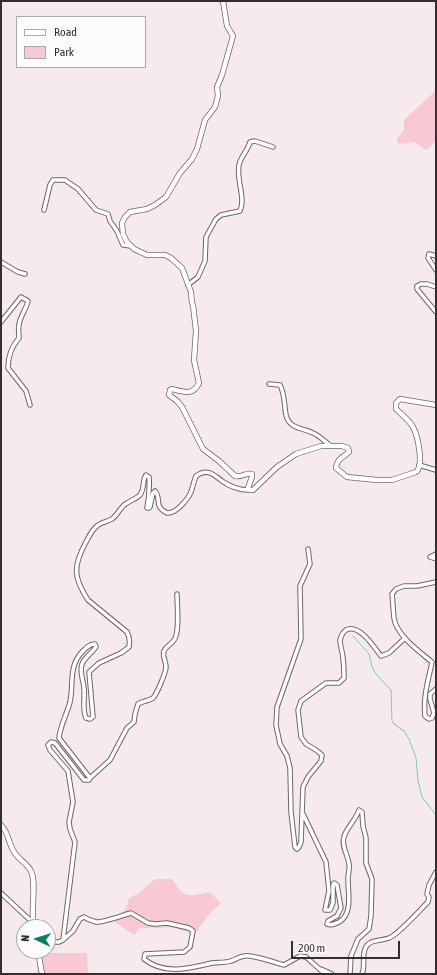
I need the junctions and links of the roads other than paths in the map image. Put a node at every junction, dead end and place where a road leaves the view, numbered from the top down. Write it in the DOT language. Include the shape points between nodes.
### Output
graph roads {
  1 [pos="223,1"];
  2 [pos="273,147"];
  3 [pos="44,210"];
  4 [pos="131,246"];
  5 [pos="436,256"];
  6 [pos="1,262"];
  7 [pos="436,270"];
  8 [pos="25,274"];
  9 [pos="188,285"];
  10 [pos="436,287"];
  11 [pos="436,312"];
  12 [pos="1,322"];
  13 [pos="269,384"];
  14 [pos="30,405"];
  15 [pos="436,405"];
  16 [pos="331,446"];
  17 [pos="420,465"];
  18 [pos="436,470"];
  19 [pos="249,490"];
  20 [pos="308,549"];
  21 [pos="436,554"];
  22 [pos="436,559"];
  23 [pos="436,582"];
  24 [pos="177,594"];
  25 [pos="404,639"];
  26 [pos="436,689"];
  27 [pos="90,778"];
  28 [pos="303,813"];
  29 [pos="1,825"];
  30 [pos="436,872"];
  31 [pos="1,893"];
  32 [pos="28,919"];
  33 [pos="33,919"];
  34 [pos="63,940"];
  35 [pos="56,942"];
  36 [pos="39,959"];
  37 [pos="318,968"];
  38 [pos="42,974"];
  39 [pos="325,974"];
  40 [pos="332,974"];
  41 [pos="350,974"];
  42 [pos="362,974"];
  1 -- 4 [label="street" via="227,26 233,36 217,87 217,101 205,120 192,159 166,196 155,205 130,212 125,217 122,223 123,234"];
  2 -- 9 [label="street" via="255,141 250,142 239,163 238,180 243,204 241,210 221,215 216,220 206,237 205,261 198,277"];
  3 -- 4 [label="street" via="53,180 65,180 78,189 96,210 108,214 123,245"];
  4 -- 9 [label="street" via="148,255 165,255 171,258 182,268"];
  5 -- 7 [label="street" via="429,254 428,258"];
  6 -- 8 [label="street"];
  9 -- 19 [label="street" via="196,331 194,360 199,383 196,389 187,392 172,389 169,395 182,407 206,452 235,476 252,474"];
  10 -- 11 [label="street" via="421,284 417,286"];
  12 -- 14 [label="street" via="21,297 28,301 18,326 19,338 14,343 8,368 26,391"];
  13 -- 16 [label="street" via="280,385 286,415 293,426 313,433"];
  15 -- 17 [label="street" via="400,399 395,406 414,429"];
  16 -- 17 [label="street" via="342,446 349,450 336,466 346,477 392,480 416,472"];
  16 -- 19 [label="street" via="312,448 296,454 277,467 255,489"];
  17 -- 18 [label="street"];
  19 -- 27 [label="street" via="231,486 211,472 204,472 196,476 191,493 171,513 160,507 155,491 150,508 147,508 150,481 146,475 139,495 123,506 113,518 92,531 76,566 79,583 88,600 127,632 130,642 129,647 121,653 99,663 89,672 93,717 90,719 84,714 81,666 96,647 95,644 88,645 72,668 72,693 59,738"];
  20 -- 28 [label="street" via="310,564 300,586 301,639 277,707 276,725 280,744 290,768 293,831 297,848 301,842"];
  21 -- 22 [label="street" via="430,557"];
  23 -- 25 [label="street" via="404,586 392,594 394,620"];
  24 -- 27 [label="street" via="177,632 175,640 164,652 166,666 161,683 153,698 138,704 134,722 127,728 116,751"];
  25 -- 26 [label="street" via="432,662 426,682 424,707 425,716 429,719 434,712 430,694"];
  25 -- 28 [label="street" via="389,653 381,656 357,629 345,630 340,641 344,678 339,683 326,683 301,701 298,710 301,737 306,744 322,755 321,761 303,787"];
  27 -- 34 [label="street" via="84,780 58,746 53,742 48,743 50,750 68,771 73,794 69,822 74,848"];
  28 -- 41 [label="street" via="326,862 329,891 325,910 330,910 333,885 337,885 341,908 337,916 328,921 327,924 331,925 340,922 348,913 350,864 344,836 357,818 359,810 362,811 366,863 372,879 371,916 369,929 358,939 351,956"];
  29 -- 33 [label="street" via="12,849 32,873"];
  30 -- 42 [label="street" via="429,885 428,902 390,938 366,947"];
  31 -- 32 [label="street"];
  34 -- 35 [label="street"];
  34 -- 37 [label="street" via="84,917 96,922 131,913 148,923 167,923 193,931 190,947 184,952 145,954 144,960 157,969 182,972 216,962 229,962 246,955 284,965 300,956 306,957"];
  36 -- 38 [label="street"];
  37 -- 39 [label="street"];
  37 -- 40 [label="street"];
}
